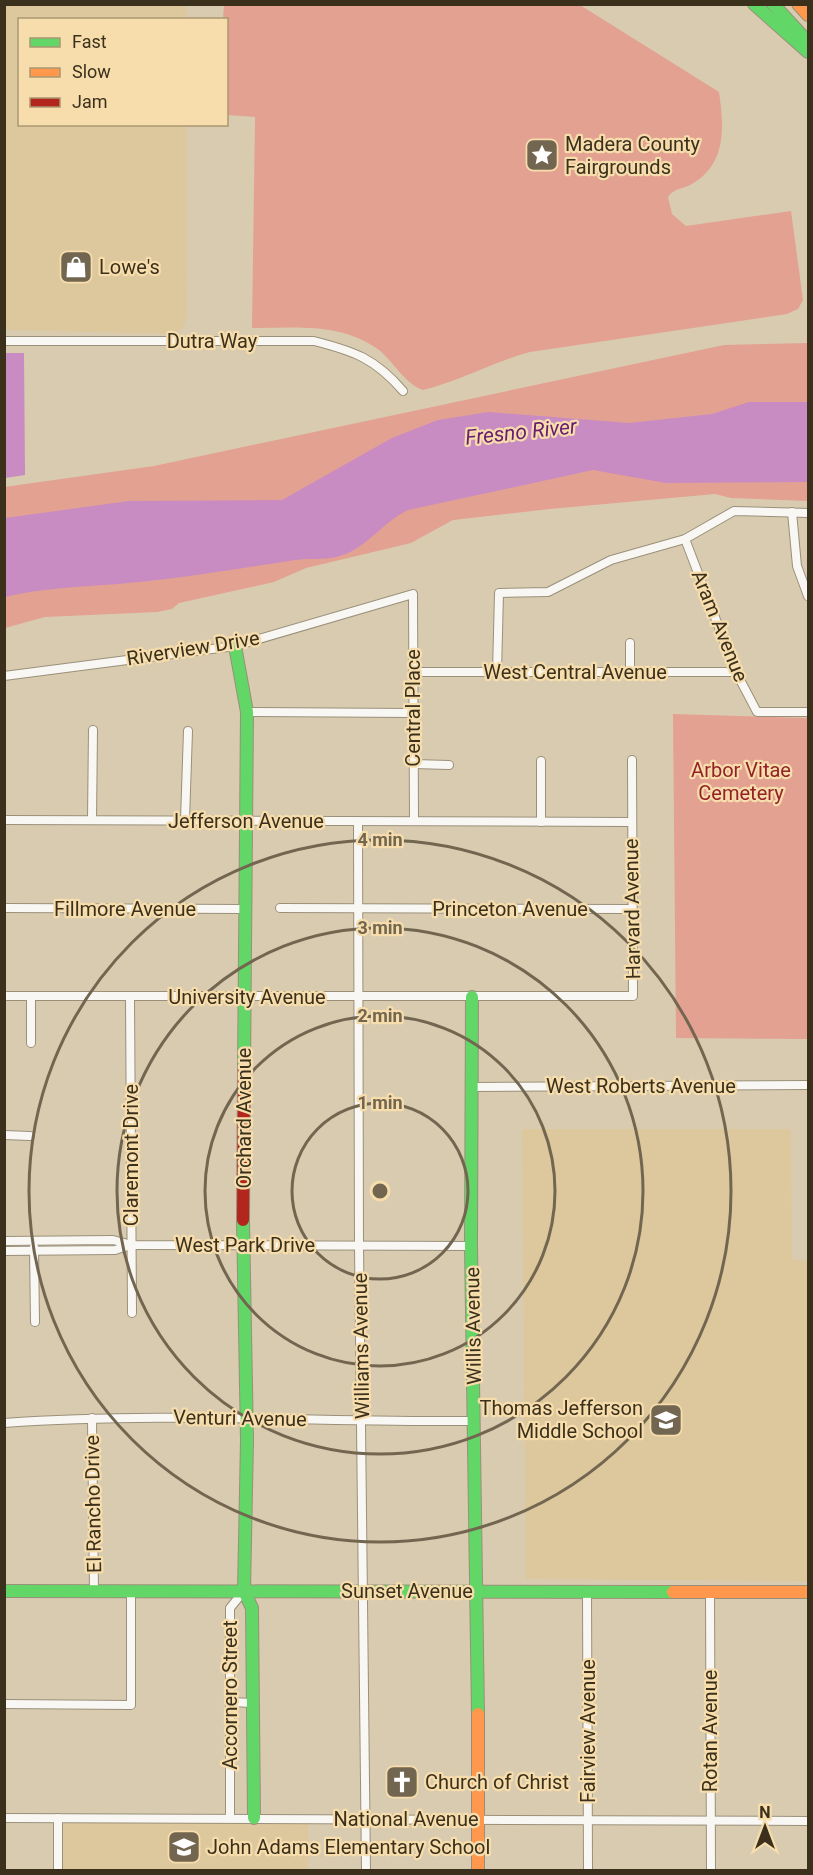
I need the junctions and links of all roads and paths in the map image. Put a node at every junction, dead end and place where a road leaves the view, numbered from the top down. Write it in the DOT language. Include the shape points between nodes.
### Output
graph roads {
  1 [pos="754,4"];
  2 [pos="773,4"];
  3 [pos="798,4"];
  4 [pos="808,15"];
  5 [pos="808,42"];
  6 [pos="808,52"];
  7 [pos="4,341"];
  8 [pos="403,391"];
  9 [pos="792,512"];
  10 [pos="808,513"];
  11 [pos="685,539"];
  12 [pos="412,594"];
  13 [pos="808,596"];
  14 [pos="630,643"];
  15 [pos="235,646"];
  16 [pos="413,672"];
  17 [pos="497,672"];
  18 [pos="630,672"];
  19 [pos="736,672"];
  20 [pos="4,676"];
  21 [pos="808,711"];
  22 [pos="247,712"];
  23 [pos="413,713"];
  24 [pos="93,730"];
  25 [pos="188,731"];
  26 [pos="632,760"];
  27 [pos="541,761"];
  28 [pos="414,764"];
  29 [pos="449,765"];
  30 [pos="4,820"];
  31 [pos="92,820"];
  32 [pos="185,820"];
  33 [pos="246,821"];
  34 [pos="358,821"];
  35 [pos="414,821"];
  36 [pos="541,822"];
  37 [pos="631,822"];
  38 [pos="4,908"];
  39 [pos="280,908"];
  40 [pos="358,908"];
  41 [pos="246,909"];
  42 [pos="632,909"];
  43 [pos="4,996"];
  44 [pos="31,996"];
  45 [pos="633,996"];
  46 [pos="130,997"];
  47 [pos="244,997"];
  48 [pos="359,997"];
  49 [pos="472,997"];
  50 [pos="31,1043"];
  51 [pos="808,1085"];
  52 [pos="473,1087"];
  53 [pos="4,1135"];
  54 [pos="30,1136"];
  55 [pos="4,1241"];
  56 [pos="34,1241"];
  57 [pos="132,1245"];
  58 [pos="243,1245"];
  59 [pos="358,1246"];
  60 [pos="471,1246"];
  61 [pos="4,1251"];
  62 [pos="34,1251"];
  63 [pos="132,1313"];
  64 [pos="35,1322"];
  65 [pos="92,1418"];
  66 [pos="247,1419"];
  67 [pos="475,1421"];
  68 [pos="4,1422"];
  69 [pos="362,1422"];
  70 [pos="4,1591"];
  71 [pos="94,1591"];
  72 [pos="131,1591"];
  73 [pos="244,1591"];
  74 [pos="364,1591"];
  75 [pos="478,1591"];
  76 [pos="587,1591"];
  77 [pos="710,1591"];
  78 [pos="808,1592"];
  79 [pos="230,1702"];
  80 [pos="253,1703"];
  81 [pos="4,1704"];
  82 [pos="230,1817"];
  83 [pos="4,1818"];
  84 [pos="58,1818"];
  85 [pos="254,1818"];
  86 [pos="365,1819"];
  87 [pos="478,1820"];
  88 [pos="588,1820"];
  89 [pos="711,1820"];
  90 [pos="808,1821"];
  91 [pos="58,1870"];
  92 [pos="366,1870"];
  93 [pos="478,1870"];
  94 [pos="588,1870"];
  95 [pos="711,1870"];
  1 -- 6 [label="main road"];
  2 -- 5 [label="main road"];
  3 -- 4 [label="main road"];
  7 -- 8 [label="street, Dutra Way" via="314,341 358,352"];
  9 -- 10 [label="street"];
  9 -- 11 [label="street" via="734,511"];
  9 -- 13 [label="street" via="797,566"];
  11 -- 17 [label="street" via="611,560 548,592 499,593"];
  11 -- 19 [label="street, Aram Avenue"];
  12 -- 15 [label="street, Riverview Drive"];
  12 -- 16 [label="street, Central Place"];
  14 -- 18 [label="street"];
  15 -- 20 [label="street, Riverview Drive"];
  15 -- 22 [label="main road, Orchard Avenue"];
  16 -- 17 [label="street, West Central Avenue"];
  16 -- 23 [label="street, Central Place"];
  17 -- 18 [label="street, West Central Avenue"];
  18 -- 19 [label="street, West Central Avenue"];
  19 -- 21 [label="street, Aram Avenue" via="757,712"];
  22 -- 23 [label="street"];
  22 -- 33 [label="main road, Orchard Avenue"];
  23 -- 28 [label="street, Central Place"];
  24 -- 31 [label="street"];
  25 -- 32 [label="street"];
  26 -- 37 [label="street, Harvard Avenue"];
  27 -- 36 [label="street"];
  28 -- 29 [label="street"];
  28 -- 35 [label="street, Central Place"];
  30 -- 31 [label="street, Jefferson Avenue"];
  31 -- 32 [label="street, Jefferson Avenue"];
  32 -- 33 [label="street, Jefferson Avenue"];
  33 -- 34 [label="street, Jefferson Avenue"];
  33 -- 41 [label="main road, Orchard Avenue"];
  34 -- 35 [label="street, Jefferson Avenue"];
  34 -- 40 [label="street, Williams Avenue"];
  35 -- 36 [label="street, Jefferson Avenue"];
  36 -- 37 [label="street, Jefferson Avenue"];
  37 -- 42 [label="street, Harvard Avenue"];
  38 -- 41 [label="street, Fillmore Avenue"];
  39 -- 40 [label="street, Princeton Avenue"];
  40 -- 42 [label="street, Princeton Avenue"];
  40 -- 48 [label="street, Williams Avenue"];
  41 -- 47 [label="main road, Orchard Avenue"];
  42 -- 45 [label="street, Harvard Avenue"];
  43 -- 44 [label="street, University Avenue"];
  44 -- 46 [label="street, University Avenue"];
  44 -- 50 [label="street"];
  45 -- 49 [label="street, University Avenue"];
  46 -- 47 [label="street, University Avenue"];
  46 -- 57 [label="street, Claremont Drive"];
  47 -- 48 [label="street, University Avenue"];
  47 -- 58 [label="main road, Orchard Avenue"];
  48 -- 49 [label="street, University Avenue"];
  48 -- 59 [label="street, Williams Avenue"];
  49 -- 52 [label="main road, Willis Avenue"];
  51 -- 52 [label="street, West Roberts Avenue"];
  52 -- 60 [label="main road, Willis Avenue"];
  53 -- 54 [label="street"];
  55 -- 56 [label="street, West Park Drive"];
  56 -- 57 [label="street, West Park Drive" via="113,1240"];
  56 -- 62 [label="street"];
  57 -- 58 [label="street, West Park Drive"];
  57 -- 62 [label="street, West Park Drive" via="115,1250"];
  57 -- 63 [label="street, Claremont Drive"];
  58 -- 59 [label="street, West Park Drive"];
  58 -- 66 [label="main road, Orchard Avenue"];
  59 -- 60 [label="street, West Park Drive"];
  59 -- 69 [label="street, Williams Avenue"];
  60 -- 67 [label="main road, Willis Avenue"];
  61 -- 62 [label="street, West Park Drive"];
  62 -- 64 [label="street"];
  65 -- 66 [label="street, Venturi Avenue"];
  65 -- 68 [label="street, Venturi Avenue"];
  65 -- 71 [label="street, El Rancho Drive"];
  66 -- 69 [label="street, Venturi Avenue"];
  66 -- 73 [label="main road, Orchard Avenue"];
  67 -- 69 [label="street, Venturi Avenue"];
  67 -- 75 [label="main road, Willis Avenue"];
  69 -- 74 [label="street, Williams Avenue"];
  70 -- 71 [label="main road, Sunset Avenue"];
  71 -- 72 [label="main road, Sunset Avenue"];
  72 -- 73 [label="main road, Sunset Avenue"];
  72 -- 81 [label="street" via="131,1705"];
  73 -- 74 [label="main road, Sunset Avenue"];
  73 -- 79 [label="street, Accornero Street" via="230,1608"];
  73 -- 80 [label="main road, Accornero Street" via="252,1608"];
  74 -- 75 [label="main road, Sunset Avenue"];
  74 -- 86 [label="street, Williams Avenue"];
  75 -- 76 [label="main road, Sunset Avenue"];
  75 -- 87 [label="main road, Willis Avenue"];
  76 -- 77 [label="main road, Sunset Avenue"];
  76 -- 88 [label="street, Fairview Avenue"];
  77 -- 78 [label="main road, Sunset Avenue"];
  77 -- 89 [label="street, Rotan Avenue"];
  79 -- 80 [label="street"];
  79 -- 82 [label="street, Accornero Street"];
  80 -- 85 [label="main road, Accornero Street"];
  82 -- 84 [label="street, National Avenue"];
  82 -- 85 [label="street, National Avenue"];
  83 -- 84 [label="street, National Avenue"];
  84 -- 91 [label="street"];
  85 -- 86 [label="street, National Avenue"];
  86 -- 87 [label="street, National Avenue"];
  86 -- 92 [label="street, Williams Avenue"];
  87 -- 88 [label="street, National Avenue"];
  87 -- 93 [label="main road, Willis Avenue"];
  88 -- 89 [label="street, National Avenue"];
  88 -- 94 [label="street, Fairview Avenue"];
  89 -- 90 [label="street, National Avenue"];
  89 -- 95 [label="street, Rotan Avenue"];
}
